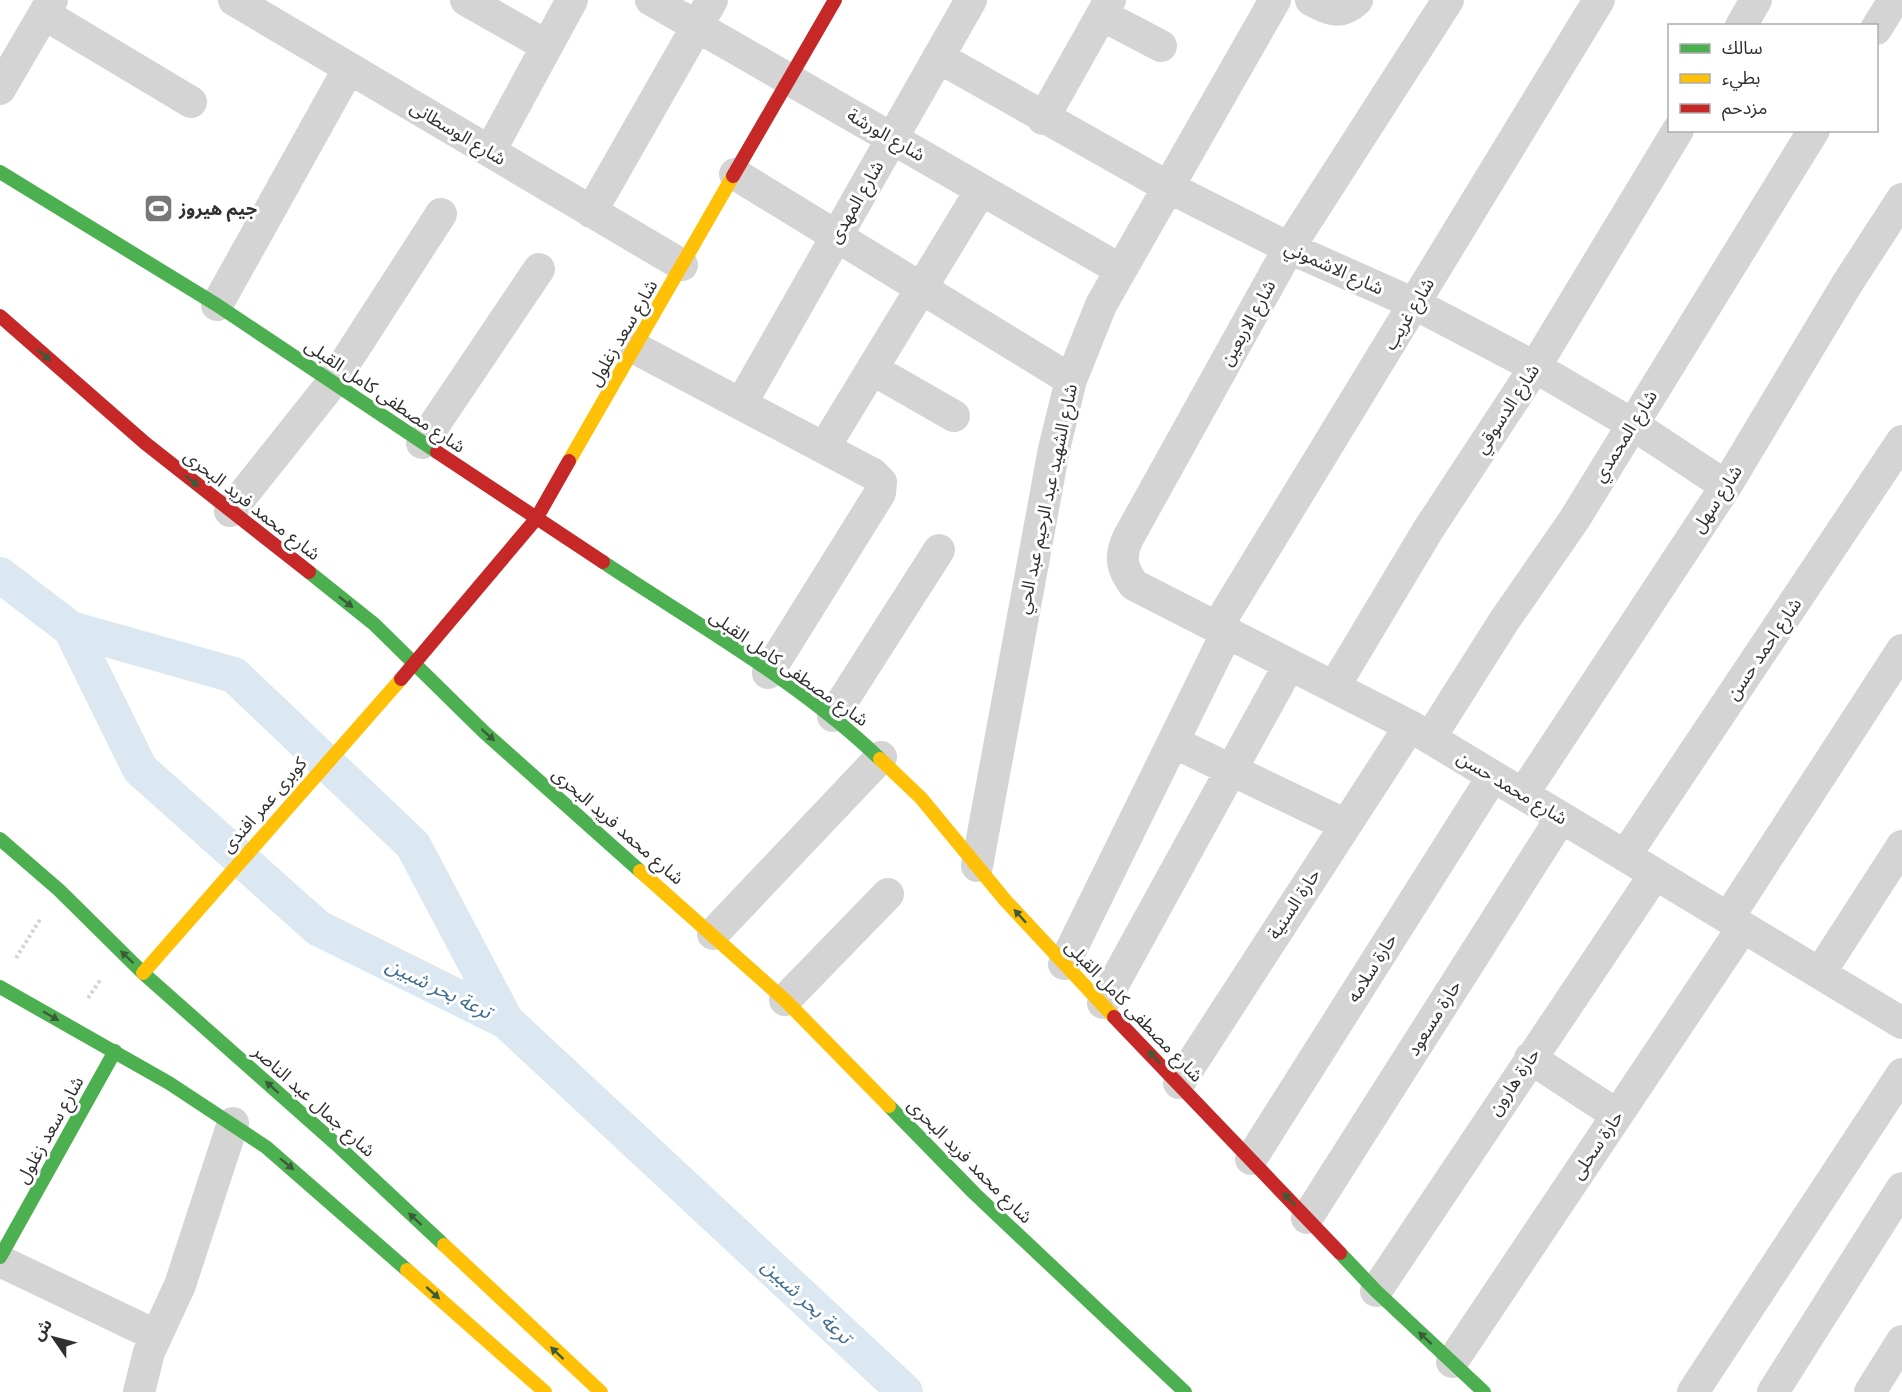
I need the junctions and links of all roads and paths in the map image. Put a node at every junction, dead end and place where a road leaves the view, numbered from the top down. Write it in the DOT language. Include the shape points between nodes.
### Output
graph roads {
  1 [pos="234,0"];
  2 [pos="466,0"];
  3 [pos="572,0"];
  4 [pos="651,0"];
  5 [pos="712,0"];
  6 [pos="835,0"];
  7 [pos="971,0"];
  8 [pos="1275,0"];
  9 [pos="1311,0"];
  10 [pos="1357,0"];
  11 [pos="1448,0"];
  12 [pos="1599,0"];
  13 [pos="1756,0"];
  14 [pos="1894,0"];
  15 [pos="48,7"];
  16 [pos="1106,7"];
  17 [pos="1742,24"];
  18 [pos="1878,25"];
  19 [pos="697,27"];
  20 [pos="547,46"];
  21 [pos="1161,46"];
  22 [pos="938,57"];
  23 [pos="349,68"];
  24 [pos="789,80"];
  25 [pos="0,89"];
  26 [pos="191,102"];
  27 [pos="1043,119"];
  28 [pos="1677,132"];
  29 [pos="1813,132"];
  30 [pos="892,139"];
  31 [pos="490,151"];
  32 [pos="0,172"];
  33 [pos="735,174"];
  34 [pos="1168,187"];
  35 [pos="981,190"];
  36 [pos="1902,199"];
  37 [pos="591,212"];
  38 [pos="441,214"];
  39 [pos="836,237"];
  40 [pos="1289,248"];
  41 [pos="682,265"];
  42 [pos="539,269"];
  43 [pos="1121,270"];
  44 [pos="921,288"];
  45 [pos="217,304"];
  46 [pos="1415,304"];
  47 [pos="0,316"];
  48 [pos="635,348"];
  49 [pos="1535,367"];
  50 [pos="872,369"];
  51 [pos="1071,380"];
  52 [pos="332,383"];
  53 [pos="741,404"];
  54 [pos="954,417"];
  55 [pos="1632,424"];
  56 [pos="1902,441"];
  57 [pos="422,443"];
  58 [pos="824,448"];
  59 [pos="1726,486"];
  60 [pos="230,511"];
  61 [pos="536,519"];
  62 [pos="939,550"];
  63 [pos="1122,563"];
  64 [pos="1222,629"];
  65 [pos="1902,650"];
  66 [pos="414,664"];
  67 [pos="1289,665"];
  68 [pos="768,673"];
  69 [pos="1334,687"];
  70 [pos="833,717"];
  71 [pos="1420,732"];
  72 [pos="1173,742"];
  73 [pos="881,758"];
  74 [pos="1231,770"];
  75 [pos="1493,776"];
  76 [pos="1523,794"];
  77 [pos="1561,818"];
  78 [pos="1346,825"];
  79 [pos="0,839"];
  80 [pos="1902,846"];
  81 [pos="1625,856"];
  82 [pos="977,866"];
  83 [pos="1655,874"];
  84 [pos="59,890"];
  85 [pos="888,894"];
  86 [pos="1735,923"];
  87 [pos="713,934"];
  88 [pos="120,950"];
  89 [pos="1064,964"];
  90 [pos="12,965"];
  91 [pos="143,973"];
  92 [pos="1820,973"];
  93 [pos="0,987"];
  94 [pos="785,1000"];
  95 [pos="1103,1003"];
  96 [pos="1902,1023"];
  97 [pos="69,1026"];
  98 [pos="115,1051"];
  99 [pos="1530,1058"];
  100 [pos="1902,1074"];
  101 [pos="1179,1083"];
  102 [pos="1617,1115"];
  103 [pos="233,1123"];
  104 [pos="1251,1159"];
  105 [pos="1902,1188"];
  106 [pos="1307,1218"];
  107 [pos="0,1259"];
  108 [pos="1376,1291"];
  109 [pos="155,1335"];
  110 [pos="1902,1341"];
  111 [pos="1452,1362"];
  112 [pos="139,1392"];
  113 [pos="545,1392"];
  114 [pos="601,1392"];
  115 [pos="1185,1392"];
  116 [pos="1484,1392"];
  117 [pos="1693,1392"];
  118 [pos="1773,1392"];
  119 [pos="1870,1392"];
  1 -- 23 [label="street, شارع الوسطانى"];
  2 -- 20 [label="street"];
  3 -- 20 [label="street"];
  4 -- 19 [label="street, شارع الورشة"];
  5 -- 19 [label="street"];
  6 -- 24 [label="main road, شارع سعد زغلول"];
  7 -- 22 [label="street, شارع المهدى"];
  8 -- 34 [label="street, شارع الشهيد عبد الرحيم عبد الحي"];
  9 -- 10 [label="street" via="1336,12 1346,10"];
  11 -- 40 [label="street, شارع الاربعين"];
  12 -- 46 [label="street, شارع غريب"];
  13 -- 17 [label="street"];
  14 -- 18 [label="street"];
  15 -- 25 [label="street"];
  15 -- 26 [label="street"];
  16 -- 21 [label="street"];
  16 -- 27 [label="street"];
  19 -- 24 [label="street, شارع الورشة"];
  19 -- 37 [label="street"];
  20 -- 31 [label="street"];
  22 -- 27 [label="street, شارع الاشموني"];
  22 -- 30 [label="street, شارع المهدى"];
  23 -- 31 [label="street, شارع الوسطانى"];
  23 -- 45 [label="street"];
  24 -- 30 [label="street, شارع الورشة"];
  24 -- 33 [label="main road, شارع سعد زغلول"];
  27 -- 34 [label="street, شارع الاشموني"];
  28 -- 49 [label="street, شارع الدسوقي"];
  29 -- 55 [label="street, شارع المحمدي"];
  30 -- 35 [label="street, شارع الورشة"];
  30 -- 39 [label="street, شارع المهدى"];
  31 -- 37 [label="street, شارع الوسطانى"];
  32 -- 45 [label="main road, شارع مصطفى كامل القبلى"];
  33 -- 39 [label="street"];
  33 -- 41 [label="main road, شارع سعد زغلول"];
  34 -- 40 [label="street, شارع الاشموني"];
  34 -- 43 [label="street, شارع الشهيد عبد الرحيم عبد الحي"];
  35 -- 43 [label="street, شارع الورشة"];
  35 -- 44 [label="street"];
  36 -- 59 [label="street, شارع سهل"];
  37 -- 41 [label="street, شارع الوسطانى"];
  38 -- 52 [label="street"];
  39 -- 44 [label="street"];
  39 -- 53 [label="street, شارع المهدى"];
  40 -- 46 [label="street, شارع الاشموني"];
  40 -- 63 [label="street, شارع الاربعين" via="1128,538 1122,550"];
  41 -- 48 [label="main road, شارع سعد زغلول"];
  42 -- 57 [label="street"];
  43 -- 51 [label="street, شارع الشهيد عبد الرحيم عبد الحي" via="1101,305"];
  44 -- 50 [label="street"];
  44 -- 51 [label="street"];
  45 -- 52 [label="main road, شارع مصطفى كامل القبلى"];
  46 -- 49 [label="street, شارع الاشموني"];
  46 -- 64 [label="street, شارع غريب"];
  47 -- 60 [label="main road, شارع محمد فريد البحرى, one-way" via="145,443"];
  48 -- 53 [label="street"];
  48 -- 61 [label="main road, شارع سعد زغلول"];
  49 -- 55 [label="street, شارع الاشموني"];
  49 -- 69 [label="street, شارع الدسوقي" via="1428,530"];
  50 -- 54 [label="street"];
  50 -- 58 [label="street"];
  51 -- 82 [label="street, شارع الشهيد عبد الرحيم عبد الحي" via="1054,449"];
  52 -- 57 [label="main road, شارع مصطفى كامل القبلى"];
  52 -- 60 [label="street"];
  53 -- 58 [label="street"];
  55 -- 59 [label="street, شارع الاشموني"];
  55 -- 71 [label="street, شارع المحمدي" via="1574,520"];
  56 -- 81 [label="street, شارع احمد حسن"];
  57 -- 61 [label="main road, شارع مصطفى كامل القبلى"];
  58 -- 68 [label="street" via="878,477 880,493"];
  59 -- 76 [label="street, شارع سهل"];
  60 -- 66 [label="main road, شارع محمد فريد البحرى, one-way" via="374,624"];
  61 -- 66 [label="main road, شارع سعد زغلول"];
  61 -- 68 [label="main road, شارع مصطفى كامل القبلى"];
  62 -- 70 [label="street"];
  63 -- 64 [label="street, شارع محمد حسن" via="1134,585"];
  64 -- 67 [label="street, شارع محمد حسن"];
  64 -- 72 [label="street, شارع غريب"];
  65 -- 86 [label="street, حارة سحلى"];
  66 -- 87 [label="main road, شارع محمد فريد البحرى, one-way" via="484,732"];
  66 -- 91 [label="main road, كوبرى عمر افندى"];
  67 -- 69 [label="street, شارع محمد حسن"];
  67 -- 74 [label="street"];
  68 -- 70 [label="main road, شارع مصطفى كامل القبلى"];
  69 -- 71 [label="street, شارع محمد حسن"];
  70 -- 73 [label="main road, شارع مصطفى كامل القبلى"];
  71 -- 75 [label="street, شارع محمد حسن"];
  71 -- 78 [label="street, حارة السنية"];
  72 -- 74 [label="street"];
  72 -- 89 [label="street, شارع غريب"];
  73 -- 82 [label="main road, شارع مصطفى كامل القبلى" via="921,798"];
  73 -- 87 [label="street"];
  74 -- 78 [label="street"];
  74 -- 95 [label="street"];
  75 -- 76 [label="street, شارع محمد حسن"];
  75 -- 104 [label="street, حارة سلامه"];
  76 -- 77 [label="street, شارع محمد حسن"];
  77 -- 81 [label="street, شارع محمد حسن"];
  77 -- 106 [label="street, حارة مسعود"];
  78 -- 101 [label="street, حارة السنية"];
  79 -- 84 [label="main road, شارع جمال عبد الناصر"];
  80 -- 92 [label="street"];
  81 -- 83 [label="street, شارع محمد حسن"];
  89 -- 82 [label="main road, شارع مصطفى كامل القبلى, one-way"];
  83 -- 86 [label="street, شارع محمد حسن"];
  83 -- 99 [label="street, حارة هارون"];
  84 -- 88 [label="main road, شارع جمال عبد الناصر"];
  84 -- 90 [label="path"];
  85 -- 94 [label="street"];
  86 -- 92 [label="street, شارع محمد حسن"];
  86 -- 102 [label="street, حارة سحلى"];
  87 -- 94 [label="main road, شارع محمد فريد البحرى"];
  91 -- 88 [label="main road, شارع جمال عبد الناصر, one-way"];
  88 -- 97 [label="path"];
  89 -- 95 [label="main road, شارع مصطفى كامل القبلى"];
  114 -- 91 [label="main road, شارع جمال عبد الناصر, one-way" via="336,1144"];
  92 -- 96 [label="street, شارع محمد حسن"];
  93 -- 97 [label="main road, one-way"];
  94 -- 115 [label="main road, شارع محمد فريد البحرى" via="975,1194"];
  101 -- 95 [label="main road, شارع مصطفى كامل القبلى, one-way"];
  97 -- 98 [label="main road"];
  98 -- 103 [label="main road"];
  98 -- 107 [label="main road, شارع سعد زغلول"];
  99 -- 102 [label="street"];
  99 -- 108 [label="street, حارة هارون"];
  100 -- 117 [label="street"];
  101 -- 104 [label="main road, شارع مصطفى كامل القبلى"];
  102 -- 111 [label="street, حارة سحلى"];
  103 -- 109 [label="street" via="180,1285"];
  103 -- 113 [label="main road, one-way" via="307,1181"];
  106 -- 104 [label="main road, شارع مصطفى كامل القبلى, one-way"];
  105 -- 118 [label="street"];
  106 -- 108 [label="main road, شارع مصطفى كامل القبلى"];
  107 -- 109 [label="street"];
  111 -- 108 [label="main road, شارع مصطفى كامل القبلى, one-way"];
  109 -- 112 [label="street"];
  110 -- 119 [label="street"];
  111 -- 116 [label="main road, شارع مصطفى كامل القبلى"];
}
